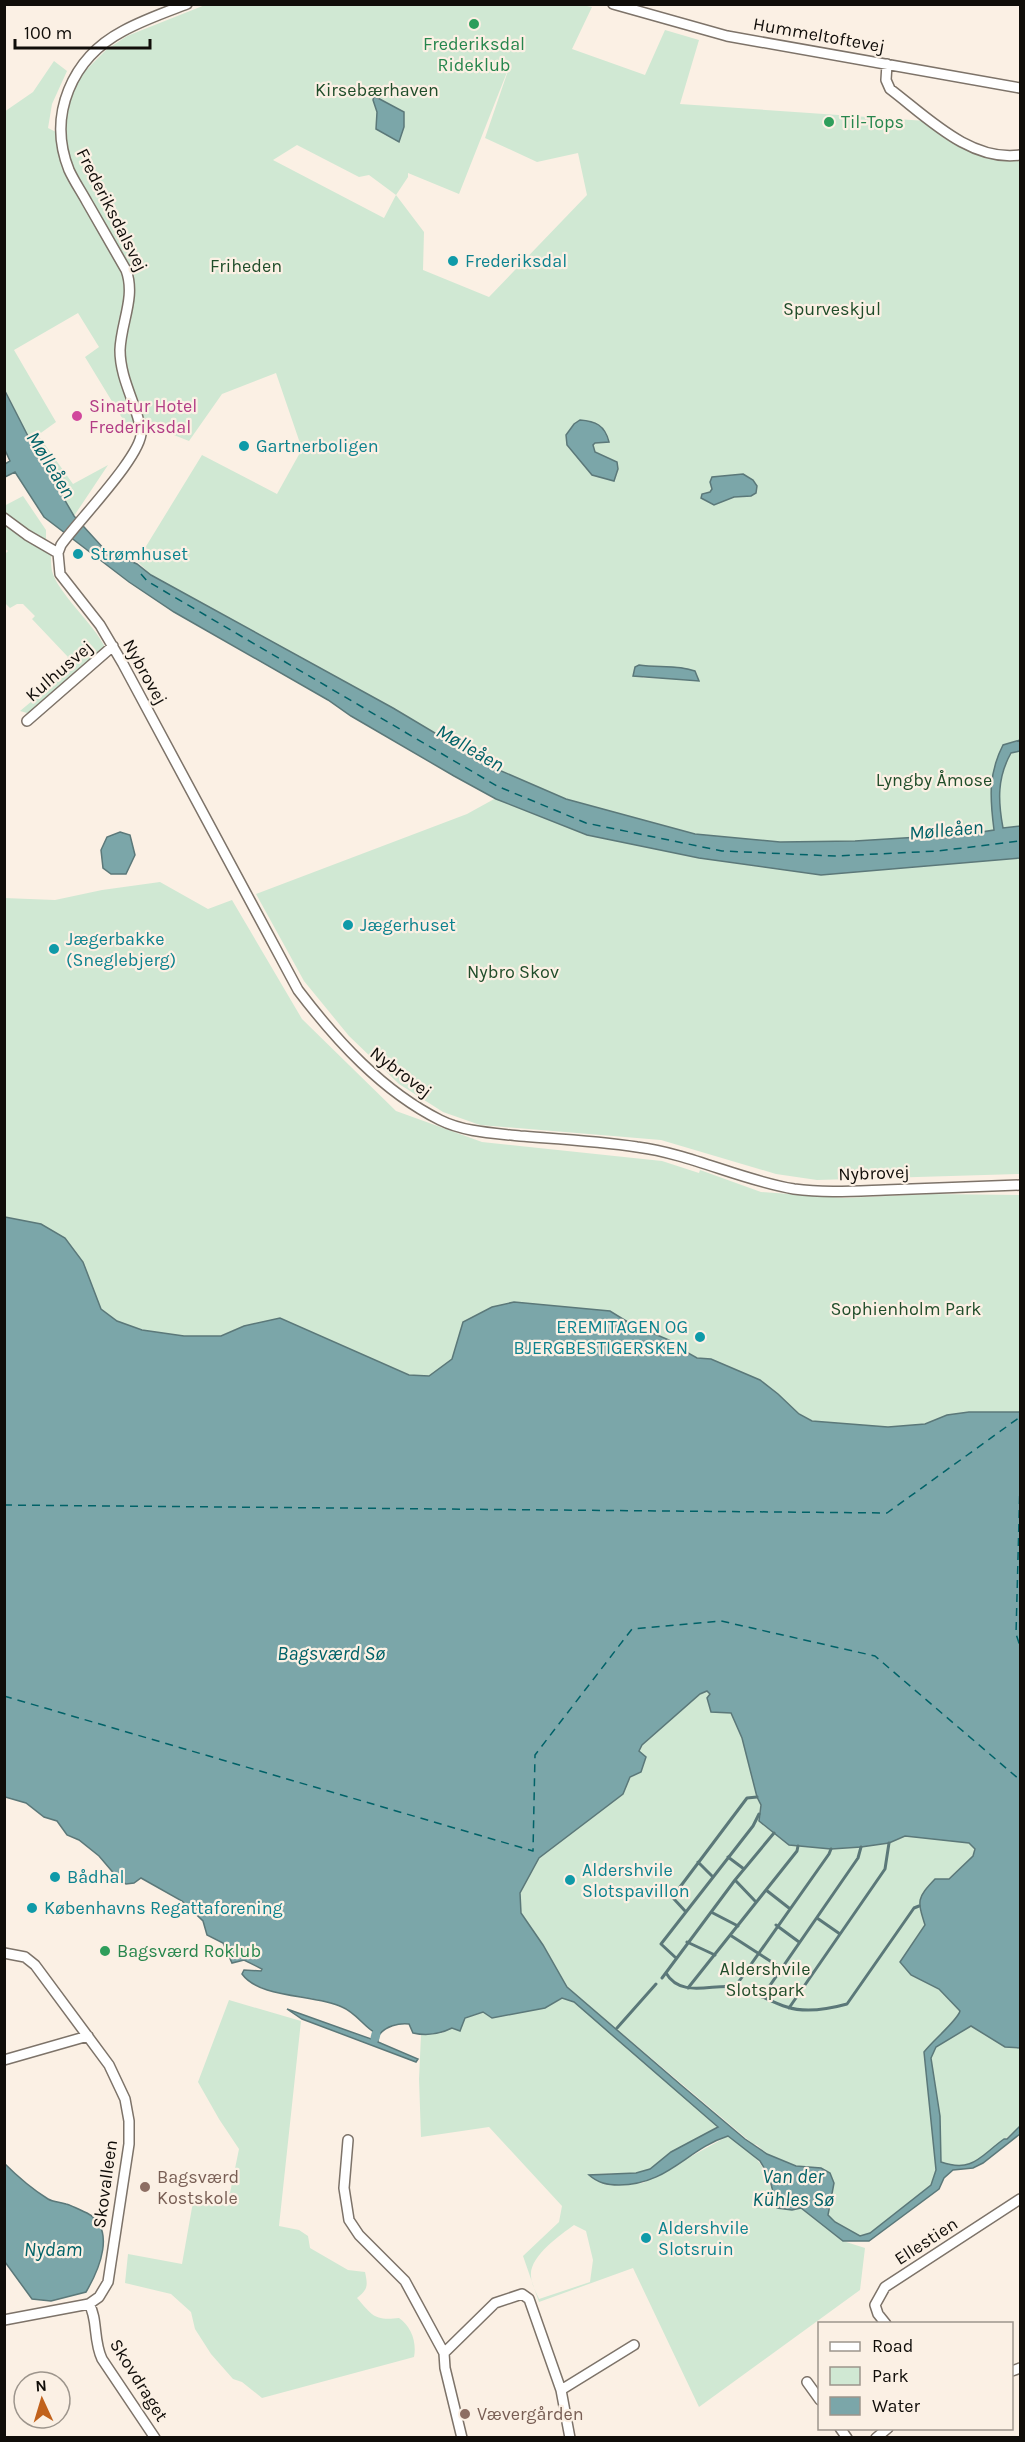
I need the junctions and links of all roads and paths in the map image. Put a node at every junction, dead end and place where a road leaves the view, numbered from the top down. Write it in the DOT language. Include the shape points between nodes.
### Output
graph roads {
  1 [pos="187,4"];
  2 [pos="613,4"];
  3 [pos="888,64"];
  4 [pos="1020,88"];
  5 [pos="1020,155"];
  6 [pos="4,518"];
  7 [pos="58,553"];
  8 [pos="113,646"];
  9 [pos="27,721"];
  10 [pos="1020,1185"];
  11 [pos="4,1953"];
  12 [pos="88,2036"];
  13 [pos="4,2060"];
  14 [pos="348,2140"];
  15 [pos="1020,2199"];
  16 [pos="89,2304"];
  17 [pos="4,2320"];
  18 [pos="884,2322"];
  19 [pos="634,2345"];
  20 [pos="444,2353"];
  21 [pos="807,2382"];
  22 [pos="561,2390"];
  23 [pos="818,2398"];
  24 [pos="155,2438"];
  25 [pos="462,2438"];
  26 [pos="570,2438"];
  1 -- 7 [label="street, Frederiksdalsvej" via="122,31 100,46 69,85 62,107 60,129 70,171 131,283 121,362 142,430 137,448 64,540"];
  2 -- 3 [label="street, Hummeltoftevej" via="727,36"];
  3 -- 4 [label="street, Hummeltoftevej"];
  3 -- 5 [label="street" via="886,80 890,89 966,144 981,151"];
  6 -- 7 [label="street"];
  7 -- 8 [label="street, Nybrovej" via="60,574"];
  8 -- 9 [label="street, Kulhusvej"];
  8 -- 10 [label="street, Nybrovej" via="298,990 364,1066 440,1120 486,1132 638,1147 796,1189"];
  11 -- 12 [label="street, Skovalleen" via="25,1956"];
  12 -- 13 [label="street"];
  12 -- 16 [label="street, Skovalleen" via="109,2065 125,2099 129,2121 129,2145 108,2282"];
  14 -- 20 [label="street" via="344,2188 349,2220 405,2281"];
  15 -- 18 [label="street, Ellestien" via="885,2287 875,2305"];
  16 -- 17 [label="street"];
  16 -- 24 [label="street, Skovdraget" via="102,2359"];
  19 -- 22 [label="street"];
  20 -- 22 [label="street" via="495,2303 522,2294 533,2305"];
  20 -- 25 [label="street"];
  21 -- 23 [label="street"];
  22 -- 26 [label="street"];
}
